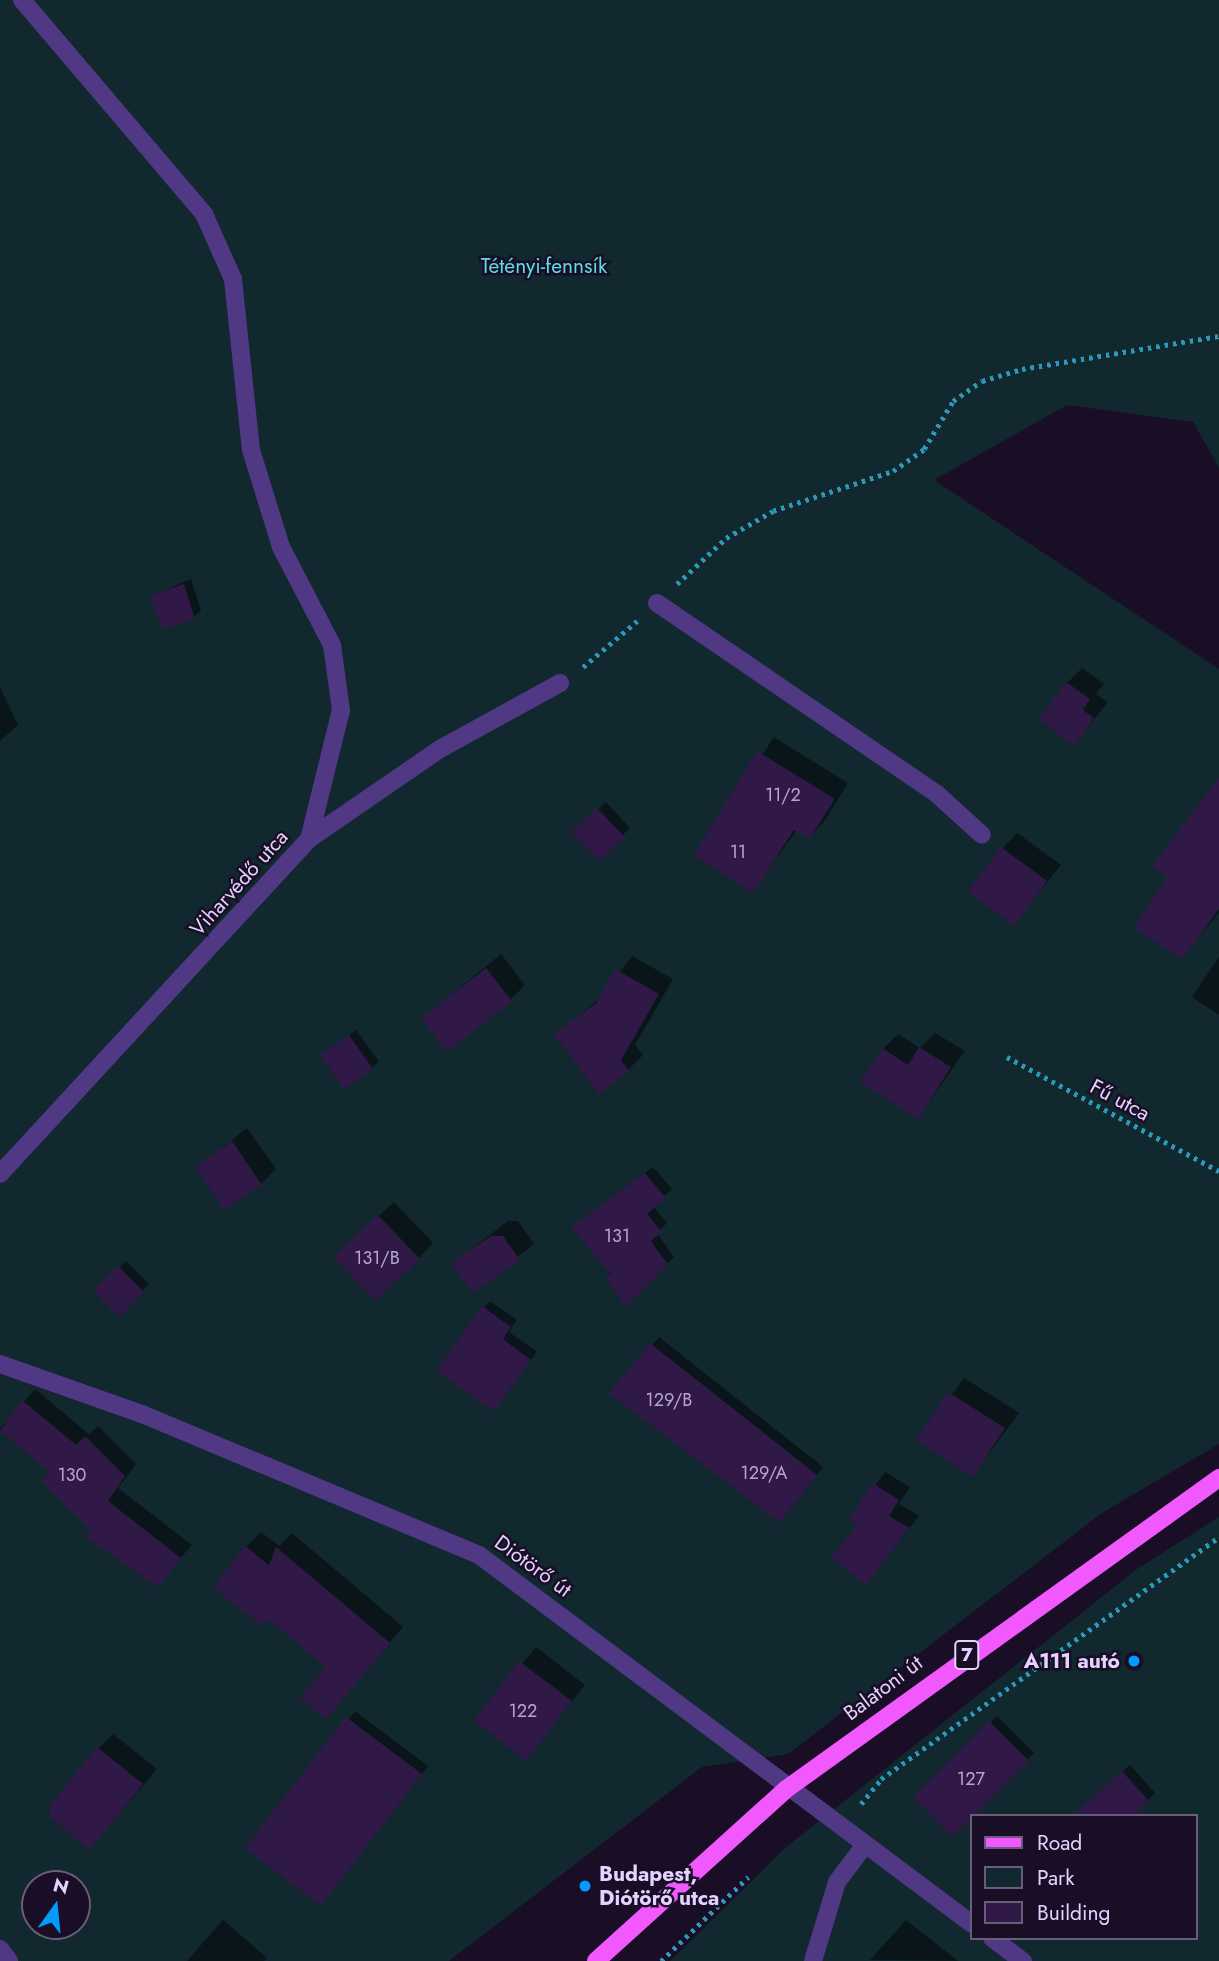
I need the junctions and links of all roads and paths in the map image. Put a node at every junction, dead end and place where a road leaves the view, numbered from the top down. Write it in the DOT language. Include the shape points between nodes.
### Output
graph roads {
  1 [pos="22,0"];
  2 [pos="1219,335"];
  3 [pos="657,603"];
  4 [pos="560,683"];
  5 [pos="982,835"];
  6 [pos="309,839"];
  7 [pos="1007,1057"];
  8 [pos="1219,1171"];
  9 [pos="0,1174"];
  10 [pos="0,1364"];
  11 [pos="1219,1479"];
  12 [pos="1219,1537"];
  13 [pos="785,1790"];
  14 [pos="840,1830"];
  15 [pos="864,1846"];
  16 [pos="748,1877"];
  17 [pos="970,1923"];
  18 [pos="995,1940"];
  19 [pos="0,1949"];
  20 [pos="9,1961"];
  21 [pos="596,1961"];
  22 [pos="661,1961"];
  23 [pos="813,1961"];
  24 [pos="1023,1961"];
  1 -- 6 [label="street" via="204,214 233,279 251,450 281,547 332,645 341,710"];
  2 -- 3 [label="path" via="1022,369 982,382 953,401 924,449 843,492 761,518 726,538"];
  3 -- 4 [label="path"];
  3 -- 5 [label="street" via="938,795"];
  4 -- 6 [label="street, Viharvédő utca" via="440,748"];
  6 -- 9 [label="street, Viharvédő utca"];
  7 -- 8 [label="path, Fű utca"];
  10 -- 13 [label="street, Diótörő út" via="142,1414 479,1555"];
  11 -- 13 [label="main road, Balatoni út / 7"];
  12 -- 14 [label="path" via="881,1779"];
  13 -- 14 [label="street, Diótörő út"];
  13 -- 21 [label="main road, Balatoni út / 7"];
  14 -- 15 [label="street, Diótörő út"];
  15 -- 17 [label="street, Diótörő út"];
  15 -- 23 [label="street" via="837,1882"];
  16 -- 22 [label="path"];
  18 -- 24 [label="street"];
  19 -- 20 [label="street"];
}
